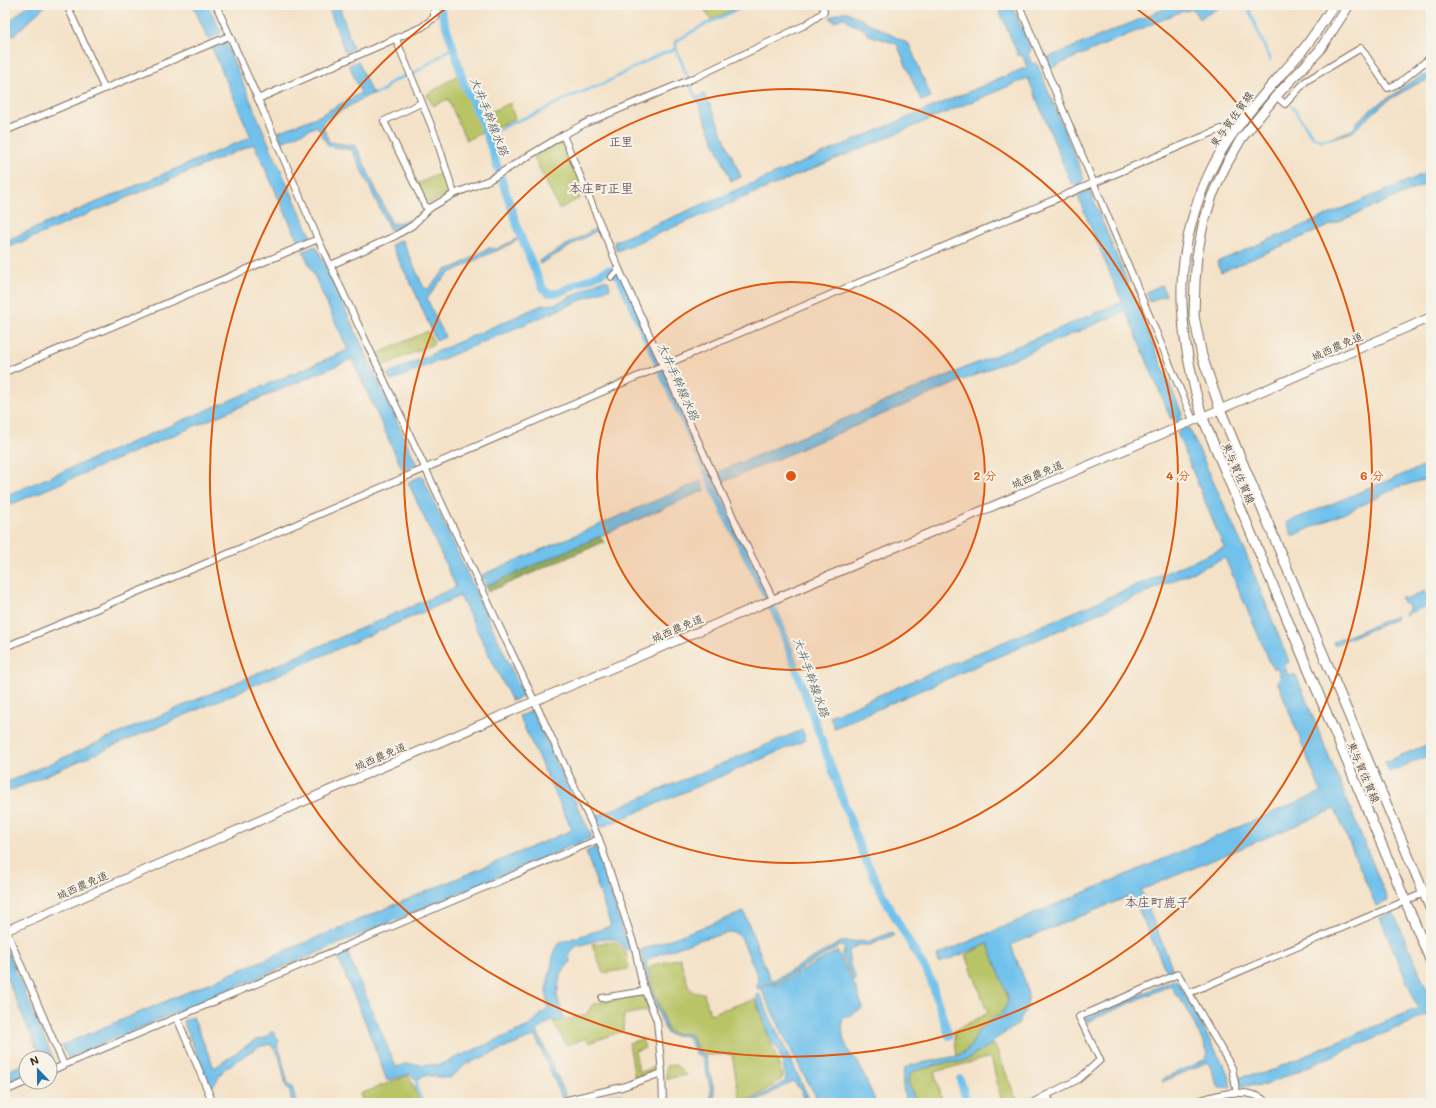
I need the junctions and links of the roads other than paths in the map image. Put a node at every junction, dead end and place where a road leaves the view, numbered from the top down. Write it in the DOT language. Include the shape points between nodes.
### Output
graph roads {
  1 [pos="67,5"];
  2 [pos="216,5"];
  3 [pos="435,5"];
  4 [pos="824,5"];
  5 [pos="1019,5"];
  6 [pos="1334,5"];
  7 [pos="1349,5"];
  8 [pos="435,17"];
  9 [pos="229,36"];
  10 [pos="396,39"];
  11 [pos="1431,57"];
  12 [pos="104,88"];
  13 [pos="1276,96"];
  14 [pos="258,99"];
  15 [pos="421,102"];
  16 [pos="1221,129"];
  17 [pos="5,130"];
  18 [pos="563,136"];
  19 [pos="1094,183"];
  20 [pos="454,194"];
  21 [pos="430,208"];
  22 [pos="318,238"];
  23 [pos="331,265"];
  24 [pos="619,270"];
  25 [pos="612,277"];
  26 [pos="1431,317"];
  27 [pos="664,365"];
  28 [pos="5,372"];
  29 [pos="1220,409"];
  30 [pos="1202,416"];
  31 [pos="1193,420"];
  32 [pos="425,468"];
  33 [pos="773,599"];
  34 [pos="5,646"];
  35 [pos="535,701"];
  36 [pos="599,839"];
  37 [pos="1428,892"];
  38 [pos="1405,901"];
  39 [pos="1431,910"];
  40 [pos="5,930"];
  41 [pos="1431,962"];
  42 [pos="645,991"];
  43 [pos="1189,993"];
  44 [pos="602,998"];
  45 [pos="176,1018"];
  46 [pos="64,1065"];
  47 [pos="58,1068"];
  48 [pos="662,1073"];
  49 [pos="18,1085"];
  50 [pos="1236,1090"];
  51 [pos="5,1091"];
  52 [pos="1047,1095"];
  53 [pos="212,1103"];
  54 [pos="561,1103"];
  55 [pos="663,1103"];
  56 [pos="1032,1103"];
  57 [pos="1051,1103"];
  58 [pos="1192,1103"];
  59 [pos="1268,1103"];
  1 -- 12 [label="street"];
  2 -- 9 [label="street"];
  3 -- 8 [label="street"];
  4 -- 18 [label="street" via="824,12 805,25"];
  5 -- 19 [label="street"];
  6 -- 30 [label="main road, 東与賀佐賀線" via="1304,48 1232,134 1202,192 1192,222 1185,253 1182,317"];
  7 -- 13 [label="main road, 東与賀佐賀線" via="1319,51"];
  8 -- 10 [label="street" via="422,27"];
  9 -- 12 [label="street"];
  9 -- 14 [label="street"];
  10 -- 14 [label="street"];
  10 -- 15 [label="street"];
  11 -- 13 [label="street" via="1399,83 1388,88 1360,48 1306,81 1284,104"];
  12 -- 17 [label="street"];
  13 -- 29 [label="main road, 東与賀佐賀線" via="1241,139 1225,167 1212,196 1197,256 1194,316 1202,356"];
  14 -- 22 [label="street"];
  15 -- 20 [label="street" via="436,137"];
  15 -- 21 [label="street" via="384,121 425,206"];
  16 -- 19 [label="street"];
  18 -- 20 [label="street" via="489,180"];
  18 -- 24 [label="street"];
  19 -- 27 [label="street"];
  19 -- 31 [label="street"];
  20 -- 21 [label="street"];
  21 -- 23 [label="street" via="413,225 395,236"];
  22 -- 23 [label="street"];
  22 -- 28 [label="street"];
  23 -- 32 [label="street"];
  24 -- 25 [label="street"];
  24 -- 27 [label="street"];
  26 -- 29 [label="street, 城西農免道"];
  27 -- 32 [label="street"];
  27 -- 33 [label="street"];
  29 -- 30 [label="street, 城西農免道"];
  29 -- 37 [label="main road, 東与賀佐賀線"];
  30 -- 31 [label="street, 城西農免道"];
  30 -- 38 [label="main road, 東与賀佐賀線"];
  31 -- 33 [label="street, 城西農免道"];
  32 -- 34 [label="street" via="202,565"];
  32 -- 35 [label="street"];
  33 -- 35 [label="street, 城西農免道"];
  35 -- 36 [label="street"];
  35 -- 40 [label="street, 城西農免道"];
  36 -- 42 [label="street" via="635,948"];
  36 -- 45 [label="street"];
  37 -- 38 [label="street"];
  37 -- 39 [label="main road, 東与賀佐賀線"];
  38 -- 41 [label="main road, 東与賀佐賀線"];
  38 -- 43 [label="street"];
  40 -- 46 [label="street"];
  42 -- 44 [label="street"];
  42 -- 48 [label="street" via="656,1021"];
  43 -- 50 [label="street" via="1232,1068"];
  43 -- 52 [label="street" via="1178,974 1079,1017 1100,1060 1079,1079"];
  45 -- 46 [label="street"];
  45 -- 53 [label="street"];
  46 -- 47 [label="street"];
  48 -- 54 [label="street" via="622,1087"];
  48 -- 55 [label="street"];
  49 -- 51 [label="street"];
  50 -- 58 [label="street"];
  50 -- 59 [label="street" via="1255,1095"];
  52 -- 56 [label="street"];
  52 -- 57 [label="street"];
}
